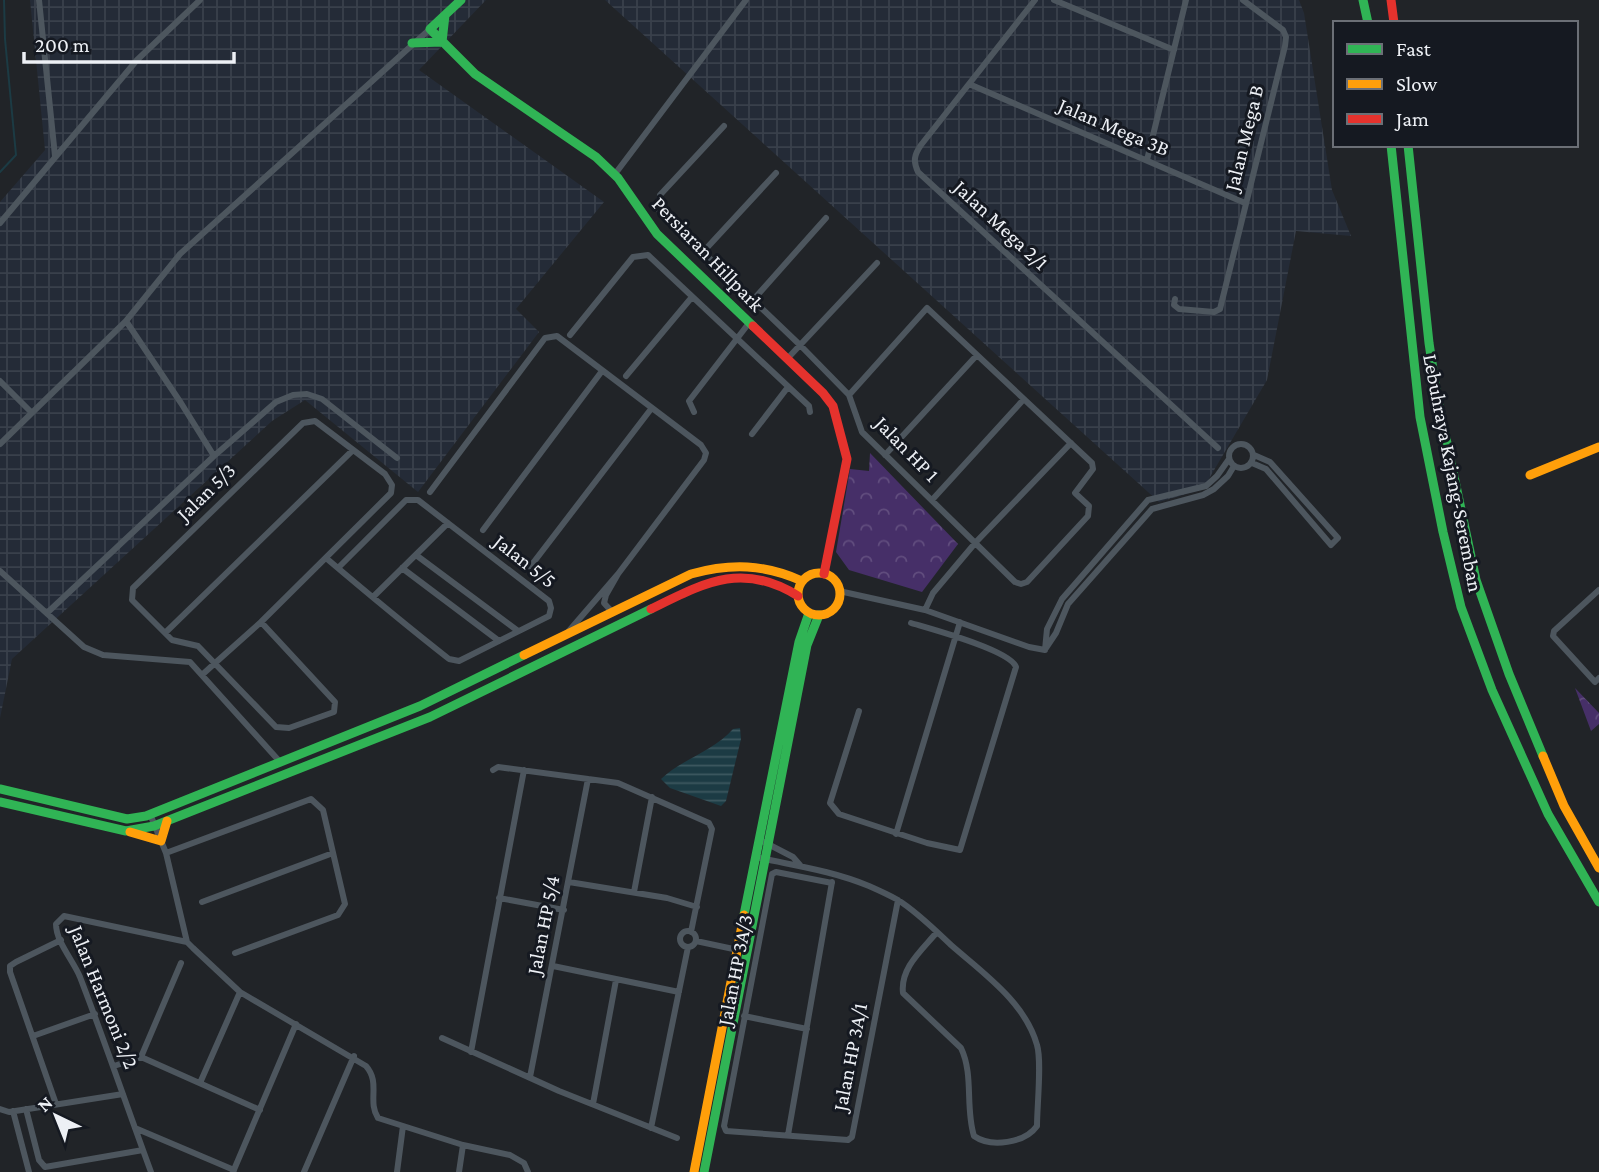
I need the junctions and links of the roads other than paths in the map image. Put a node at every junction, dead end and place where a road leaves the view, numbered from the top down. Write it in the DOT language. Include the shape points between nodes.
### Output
graph roads {
  1 [pos="39,0"];
  2 [pos="200,0"];
  3 [pos="461,0"];
  4 [pos="746,0"];
  5 [pos="1035,0"];
  6 [pos="1054,0"];
  7 [pos="1186,0"];
  8 [pos="1243,0"];
  9 [pos="1363,0"];
  10 [pos="1391,0"];
  11 [pos="445,14"];
  12 [pos="1368,21"];
  13 [pos="1394,21"];
  14 [pos="429,29"];
  15 [pos="442,42"];
  16 [pos="412,43"];
  17 [pos="1174,50"];
  18 [pos="969,84"];
  19 [pos="724,126"];
  20 [pos="1391,147"];
  21 [pos="1408,147"];
  22 [pos="55,156"];
  23 [pos="1147,160"];
  24 [pos="776,173"];
  25 [pos="614,174"];
  26 [pos="1245,203"];
  27 [pos="826,218"];
  28 [pos="0,223"];
  29 [pos="703,252"];
  30 [pos="877,263"];
  31 [pos="692,297"];
  32 [pos="1175,299"];
  33 [pos="753,300"];
  34 [pos="126,321"];
  35 [pos="749,323"];
  36 [pos="570,335"];
  37 [pos="738,340"];
  38 [pos="800,345"];
  39 [pos="976,355"];
  40 [pos="787,359"];
  41 [pos="602,371"];
  42 [pos="626,376"];
  43 [pos="0,381"];
  44 [pos="788,387"];
  45 [pos="849,395"];
  46 [pos="1024,399"];
  47 [pos="651,408"];
  48 [pos="694,412"];
  49 [pos="810,412"];
  50 [pos="32,413"];
  51 [pos="752,434"];
  52 [pos="1071,443"];
  53 [pos="0,444"];
  54 [pos="1218,447"];
  55 [pos="1599,447"];
  56 [pos="353,450"];
  57 [pos="885,455"];
  58 [pos="214,456"];
  59 [pos="397,458"];
  60 [pos="1253,459"];
  61 [pos="1231,463"];
  62 [pos="1530,475"];
  63 [pos="429,492"];
  64 [pos="932,500"];
  65 [pos="448,523"];
  66 [pos="483,530"];
  67 [pos="976,542"];
  68 [pos="1102,551"];
  69 [pos="1114,552"];
  70 [pos="416,555"];
  71 [pos="326,558"];
  72 [pos="530,567"];
  73 [pos="338,568"];
  74 [pos="402,568"];
  75 [pos="0,571"];
  76 [pos="618,574"];
  77 [pos="821,574"];
  78 [pos="802,581"];
  79 [pos="1599,590"];
  80 [pos="839,591"];
  81 [pos="798,596"];
  82 [pos="373,597"];
  83 [pos="925,610"];
  84 [pos="47,613"];
  85 [pos="613,613"];
  86 [pos="814,614"];
  87 [pos="600,620"];
  88 [pos="261,622"];
  89 [pos="960,622"];
  90 [pos="911,623"];
  91 [pos="518,631"];
  92 [pos="165,634"];
  93 [pos="957,637"];
  94 [pos="562,638"];
  95 [pos="499,641"];
  96 [pos="547,646"];
  97 [pos="566,650"];
  98 [pos="1045,650"];
  99 [pos="214,664"];
  100 [pos="203,674"];
  101 [pos="1597,680"];
  102 [pos="420,706"];
  103 [pos="859,711"];
  104 [pos="430,718"];
  105 [pos="281,762"];
  106 [pos="493,770"];
  107 [pos="524,770"];
  108 [pos="587,779"];
  109 [pos="0,789"];
  110 [pos="652,797"];
  111 [pos="0,802"];
  112 [pos="150,814"];
  113 [pos="167,821"];
  114 [pos="154,825"];
  115 [pos="127,831"];
  116 [pos="896,834"];
  117 [pos="161,841"];
  118 [pos="762,842"];
  119 [pos="166,853"];
  120 [pos="332,853"];
  121 [pos="759,858"];
  122 [pos="800,865"];
  123 [pos="1599,868"];
  124 [pos="834,873"];
  125 [pos="569,882"];
  126 [pos="832,883"];
  127 [pos="634,892"];
  128 [pos="499,898"];
  129 [pos="898,900"];
  130 [pos="202,902"];
  131 [pos="1599,902"];
  132 [pos="698,907"];
  133 [pos="564,910"];
  134 [pos="691,932"];
  135 [pos="937,932"];
  136 [pos="61,940"];
  137 [pos="696,941"];
  138 [pos="187,942"];
  139 [pos="688,947"];
  140 [pos="740,951"];
  141 [pos="235,953"];
  142 [pos="181,963"];
  143 [pos="552,966"];
  144 [pos="616,980"];
  145 [pos="240,992"];
  146 [pos="679,992"];
  147 [pos="94,1014"];
  148 [pos="744,1016"];
  149 [pos="296,1024"];
  150 [pos="807,1029"];
  151 [pos="33,1036"];
  152 [pos="442,1038"];
  153 [pos="471,1052"];
  154 [pos="354,1056"];
  155 [pos="141,1057"];
  156 [pos="114,1066"];
  157 [pos="530,1077"];
  158 [pos="200,1083"];
  159 [pos="123,1094"];
  160 [pos="56,1104"];
  161 [pos="593,1104"];
  162 [pos="0,1109"];
  163 [pos="26,1109"];
  164 [pos="260,1110"];
  165 [pos="13,1111"];
  166 [pos="403,1126"];
  167 [pos="135,1128"];
  168 [pos="651,1128"];
  169 [pos="726,1132"];
  170 [pos="788,1135"];
  171 [pos="677,1139"];
  172 [pos="463,1145"];
  173 [pos="143,1150"];
  174 [pos="233,1171"];
  175 [pos="29,1172"];
  176 [pos="151,1172"];
  177 [pos="304,1172"];
  178 [pos="397,1172"];
  179 [pos="459,1172"];
  180 [pos="528,1172"];
  181 [pos="694,1172"];
  182 [pos="704,1172"];
  1 -- 22 [label="street"];
  2 -- 22 [label="street" via="137,60"];
  3 -- 11 [label="main road"];
  4 -- 25 [label="street"];
  5 -- 18 [label="street, Jalan Mega 2/1"];
  6 -- 17 [label="street"];
  7 -- 17 [label="street"];
  8 -- 26 [label="street, Jalan Mega B" via="1286,37"];
  9 -- 12 [label="main road"];
  10 -- 13 [label="main road"];
  11 -- 14 [label="main road"];
  11 -- 15 [label="main road"];
  14 -- 15 [label="main road, Persiaran Hillpark"];
  14 -- 16 [label="street"];
  15 -- 16 [label="main road"];
  15 -- 25 [label="main road, Persiaran Hillpark" via="475,74"];
  16 -- 34 [label="street" via="180,254"];
  17 -- 23 [label="street"];
  18 -- 23 [label="street, Jalan Mega 3B"];
  18 -- 54 [label="street, Jalan Mega 2/1" via="915,154 918,172"];
  19 -- 29 [label="street, Jalan HP 1" via="660,195 659,210"];
  20 -- 131 [label="main road, Lebuhraya Kajang-Seremban" via="1420,417 1461,607 1492,691 1548,814"];
  21 -- 123 [label="main road, Lebuhraya Kajang-Seremban" via="1437,396 1476,580 1508,674 1564,806"];
  22 -- 28 [label="street"];
  23 -- 26 [label="street, Jalan Mega 3B"];
  24 -- 29 [label="street"];
  25 -- 35 [label="main road, Persiaran Hillpark" via="657,234"];
  26 -- 32 [label="street, Jalan Mega B" via="1220,309 1179,309 1174,306"];
  27 -- 33 [label="street"];
  29 -- 33 [label="street, Jalan HP 1"];
  30 -- 38 [label="street"];
  31 -- 36 [label="street" via="654,259 634,257"];
  31 -- 37 [label="street"];
  31 -- 42 [label="street"];
  33 -- 38 [label="street, Jalan HP 1"];
  34 -- 50 [label="street"];
  34 -- 58 [label="street"];
  35 -- 37 [label="street"];
  35 -- 40 [label="main road, Persiaran Hillpark"];
  37 -- 44 [label="street"];
  37 -- 48 [label="street" via="689,401"];
  38 -- 40 [label="street"];
  38 -- 45 [label="street, Jalan HP 1"];
  39 -- 45 [label="street" via="927,308"];
  39 -- 46 [label="street"];
  39 -- 57 [label="street"];
  40 -- 77 [label="main road, Persiaran Hillpark" via="832,406 843,442"];
  41 -- 47 [label="street"];
  41 -- 63 [label="street" via="557,336 545,338"];
  41 -- 66 [label="street"];
  43 -- 50 [label="street"];
  44 -- 49 [label="street"];
  44 -- 51 [label="street"];
  45 -- 57 [label="street, Jalan HP 1" via="862,432"];
  46 -- 52 [label="street"];
  46 -- 64 [label="street"];
  47 -- 72 [label="street"];
  47 -- 76 [label="street" via="706,453"];
  50 -- 53 [label="street"];
  52 -- 67 [label="street"];
  52 -- 67 [label="street, Jalan HP 1" via="1092,463 1093,469 1075,493 1089,506 1088,516 1027,582 1015,582"];
  55 -- 62 [label="main road"];
  56 -- 71 [label="street, Jalan 5/3" via="385,474 391,493"];
  56 -- 92 [label="street"];
  56 -- 92 [label="street, Jalan 5/3" via="315,421 303,423 133,588 132,600"];
  57 -- 64 [label="street, Jalan HP 1"];
  58 -- 59 [label="street" via="276,402 307,394 322,400"];
  58 -- 84 [label="street"];
  60 -- 60 [label="street" via="1270,462 1337,541 1331,545"];
  60 -- 61 [label="street" via="1245,468"];
  60 -- 61 [label="street" via="1247,446 1240,444 1230,451"];
  61 -- 68 [label="street" via="1206,486 1148,500"];
  61 -- 69 [label="street" via="1228,476 1214,489 1152,509"];
  64 -- 67 [label="street, Jalan HP 1"];
  65 -- 70 [label="street"];
  65 -- 73 [label="street, Jalan 5/5" via="418,500 406,500"];
  65 -- 91 [label="street, Jalan 5/5" via="550,601 549,616"];
  67 -- 83 [label="street" via="933,593"];
  68 -- 69 [label="street" via="1109,548"];
  68 -- 98 [label="street" via="1062,599 1047,629"];
  69 -- 98 [label="street" via="1068,604"];
  70 -- 74 [label="street"];
  70 -- 91 [label="street"];
  71 -- 73 [label="street, Jalan 5/5"];
  71 -- 88 [label="street"];
  73 -- 82 [label="street, Jalan 5/5"];
  74 -- 82 [label="street"];
  74 -- 95 [label="street"];
  75 -- 84 [label="street"];
  76 -- 85 [label="street" via="604,603"];
  76 -- 94 [label="street"];
  77 -- 78 [label="main road"];
  77 -- 80 [label="main road" via="834,580"];
  78 -- 81 [label="main road"];
  78 -- 85 [label="main road" via="783,571 732,564 691,575"];
  79 -- 101 [label="street" via="1553,636"];
  80 -- 83 [label="street"];
  80 -- 86 [label="main road" via="832,610"];
  81 -- 86 [label="main road" via="802,607"];
  81 -- 97 [label="main road" via="777,584 721,579 686,591"];
  82 -- 95 [label="street, Jalan 5/5" via="449,659 459,661"];
  83 -- 89 [label="street"];
  84 -- 100 [label="street" via="84,647 103,655 183,659"];
  85 -- 87 [label="main road"];
  86 -- 118 [label="main road"];
  87 -- 94 [label="main road"];
  87 -- 97 [label="main road" via="570,640"];
  88 -- 99 [label="street"];
  88 -- 99 [label="street, Jalan 5/3" via="335,702 334,712 289,728 276,727"];
  89 -- 93 [label="street"];
  89 -- 98 [label="street"];
  90 -- 93 [label="street"];
  91 -- 95 [label="street, Jalan 5/5"];
  92 -- 99 [label="street, Jalan 5/3" via="198,646"];
  93 -- 116 [label="street"];
  93 -- 116 [label="street" via="1009,657 1016,667 963,846 954,850"];
  94 -- 96 [label="main road"];
  96 -- 97 [label="main road"];
  96 -- 102 [label="main road"];
  97 -- 104 [label="main road"];
  99 -- 100 [label="street"];
  100 -- 105 [label="street"];
  102 -- 104 [label="main road"];
  102 -- 105 [label="main road"];
  103 -- 116 [label="street" via="830,803 839,814"];
  104 -- 113 [label="main road"];
  105 -- 112 [label="main road"];
  106 -- 107 [label="street"];
  107 -- 108 [label="street"];
  107 -- 128 [label="street"];
  108 -- 110 [label="street" via="618,783"];
  108 -- 125 [label="street, Jalan HP 5/4"];
  109 -- 112 [label="main road" via="127,819"];
  110 -- 127 [label="street"];
  110 -- 132 [label="street" via="709,823 712,829"];
  111 -- 115 [label="main road"];
  112 -- 114 [label="street"];
  113 -- 114 [label="main road"];
  113 -- 117 [label="main road"];
  114 -- 115 [label="main road"];
  114 -- 117 [label="street"];
  115 -- 117 [label="main road"];
  117 -- 119 [label="street"];
  118 -- 121 [label="main road"];
  118 -- 122 [label="street"];
  119 -- 120 [label="street" via="311,799 323,810"];
  119 -- 138 [label="street"];
  120 -- 130 [label="street"];
  120 -- 141 [label="street" via="345,904 338,915"];
  121 -- 122 [label="street"];
  121 -- 140 [label="main road"];
  122 -- 124 [label="street"];
  124 -- 126 [label="street"];
  124 -- 129 [label="street"];
  125 -- 127 [label="street"];
  125 -- 133 [label="street, Jalan HP 5/4"];
  126 -- 148 [label="street, Jalan HP 3A/3" via="772,874"];
  126 -- 150 [label="street"];
  127 -- 132 [label="street"];
  128 -- 133 [label="street"];
  128 -- 153 [label="street"];
  129 -- 135 [label="street"];
  129 -- 170 [label="street, Jalan HP 3A/1" via="852,1137"];
  132 -- 134 [label="street"];
  133 -- 143 [label="street, Jalan HP 5/4"];
  134 -- 137 [label="street"];
  134 -- 139 [label="street" via="680,938"];
  135 -- 135 [label="street" via="1003,991 1029,1024 1038,1048 1037,1125 1025,1138 982,1142 974,1136 967,1060 961,1048 903,993 901,982 910,964"];
  136 -- 138 [label="street, Jalan Harmoni 2/2" via="56,923 64,916"];
  136 -- 147 [label="street, Jalan Harmoni 2/2"];
  136 -- 151 [label="street" via="10,966"];
  137 -- 139 [label="street"];
  137 -- 140 [label="street"];
  138 -- 145 [label="street"];
  139 -- 146 [label="street"];
  140 -- 181 [label="main road"];
  140 -- 182 [label="main road"];
  142 -- 155 [label="street"];
  143 -- 144 [label="street"];
  143 -- 157 [label="street, Jalan HP 5/4"];
  144 -- 146 [label="street"];
  144 -- 161 [label="street"];
  145 -- 149 [label="street"];
  145 -- 158 [label="street"];
  146 -- 168 [label="street"];
  147 -- 151 [label="street"];
  147 -- 156 [label="street, Jalan Harmoni 2/2"];
  148 -- 150 [label="street"];
  148 -- 169 [label="street, Jalan HP 3A/3"];
  149 -- 154 [label="street"];
  149 -- 164 [label="street"];
  150 -- 170 [label="street"];
  151 -- 160 [label="street"];
  152 -- 153 [label="street"];
  153 -- 157 [label="street"];
  154 -- 166 [label="street" via="374,1077 375,1113 383,1121"];
  154 -- 177 [label="street"];
  155 -- 156 [label="street"];
  155 -- 158 [label="street"];
  156 -- 159 [label="street, Jalan Harmoni 2/2"];
  157 -- 161 [label="street"];
  158 -- 164 [label="street"];
  159 -- 160 [label="street"];
  159 -- 167 [label="street, Jalan Harmoni 2/2"];
  160 -- 163 [label="street"];
  161 -- 168 [label="street"];
  162 -- 165 [label="street"];
  163 -- 165 [label="street"];
  163 -- 173 [label="street" via="39,1160 45,1167"];
  164 -- 174 [label="street"];
  165 -- 175 [label="street"];
  166 -- 172 [label="street"];
  166 -- 178 [label="street"];
  167 -- 173 [label="street, Jalan Harmoni 2/2"];
  167 -- 174 [label="street"];
  168 -- 171 [label="street"];
  169 -- 170 [label="street, Jalan HP 3A/1"];
  172 -- 179 [label="street"];
  172 -- 180 [label="street" via="510,1155 524,1163"];
  173 -- 176 [label="street, Jalan Harmoni 2/2"];
}
